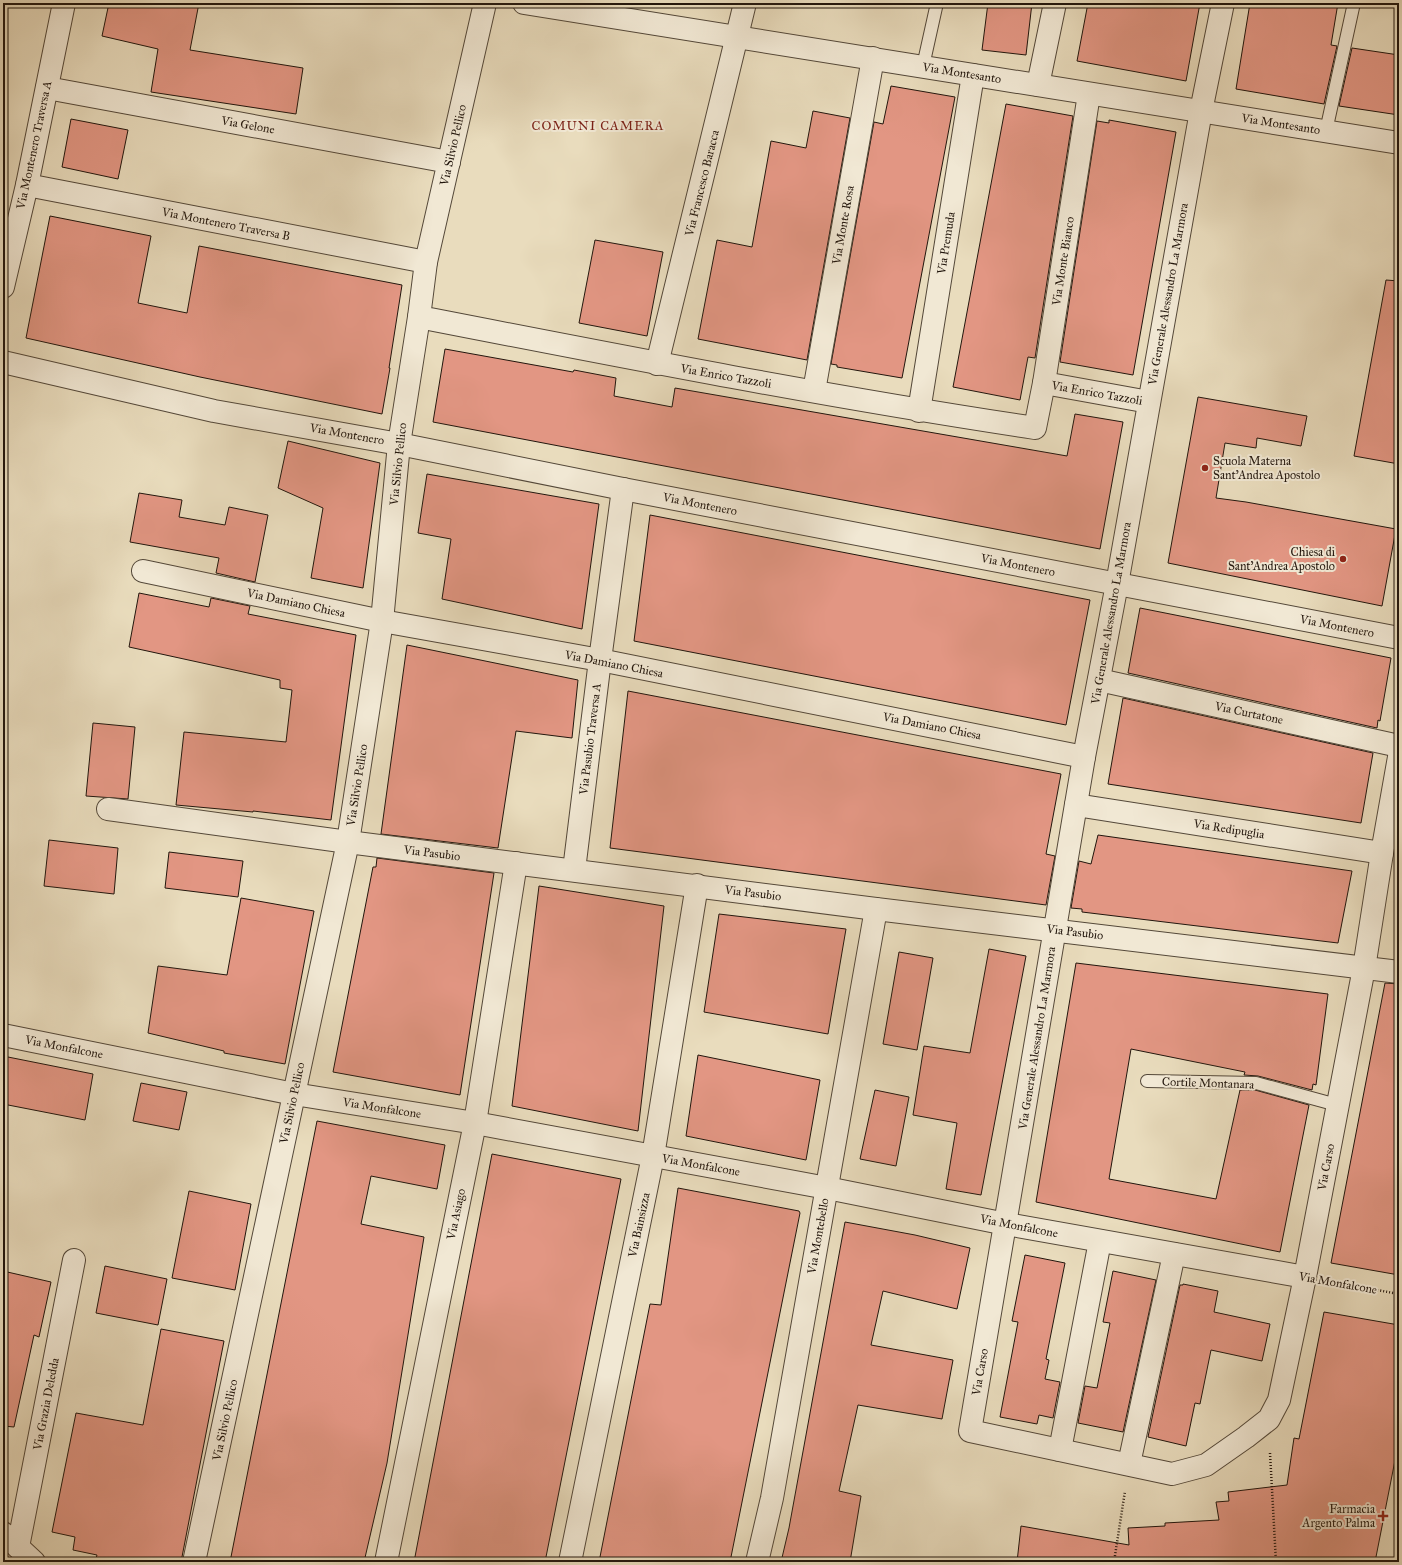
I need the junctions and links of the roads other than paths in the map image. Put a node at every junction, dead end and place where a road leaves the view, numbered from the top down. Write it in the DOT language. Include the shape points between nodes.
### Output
graph roads {
  1 [pos="64,3"];
  2 [pos="485,3"];
  3 [pos="524,3"];
  4 [pos="745,3"];
  5 [pos="937,3"];
  6 [pos="1055,3"];
  7 [pos="1223,3"];
  8 [pos="1354,3"];
  9 [pos="737,37"];
  10 [pos="873,58"];
  11 [pos="923,66"];
  12 [pos="973,75"];
  13 [pos="1038,85"];
  14 [pos="47,88"];
  15 [pos="1089,94"];
  16 [pos="1201,111"];
  17 [pos="1326,131"];
  18 [pos="1399,143"];
  19 [pos="449,162"];
  20 [pos="27,185"];
  21 [pos="426,262"];
  22 [pos="3,287"];
  23 [pos="419,317"];
  24 [pos="3,362"];
  25 [pos="658,364"];
  26 [pos="1044,383"];
  27 [pos="814,391"];
  28 [pos="1149,402"];
  29 [pos="919,411"];
  30 [pos="1035,428"];
  31 [pos="398,444"];
  32 [pos="623,489"];
  33 [pos="143,571"];
  34 [pos="1117,584"];
  35 [pos="382,621"];
  36 [pos="1399,638"];
  37 [pos="600,660"];
  38 [pos="1099,680"];
  39 [pos="1399,746"];
  40 [pos="1084,757"];
  41 [pos="1399,757"];
  42 [pos="1076,805"];
  43 [pos="108,809"];
  44 [pos="348,842"];
  45 [pos="1382,853"];
  46 [pos="516,863"];
  47 [pos="574,870"];
  48 [pos="697,885"];
  49 [pos="876,909"];
  50 [pos="1055,930"];
  51 [pos="1364,968"];
  52 [pos="1399,972"];
  53 [pos="3,1035"];
  54 [pos="1147,1081"];
  55 [pos="294,1094"];
  56 [pos="1337,1105"];
  57 [pos="475,1123"];
  58 [pos="653,1156"];
  59 [pos="827,1188"];
  60 [pos="1006,1224"];
  61 [pos="1100,1241"];
  62 [pos="1174,1254"];
  63 [pos="74,1260"];
  64 [pos="1305,1278"];
  65 [pos="1060,1450"];
  66 [pos="1129,1464"];
  67 [pos="12,1547"];
  68 [pos="34,1562"];
  69 [pos="194,1562"];
  70 [pos="386,1562"];
  71 [pos="570,1562"];
  72 [pos="757,1562"];
  1 -- 14 [label="street, Via Montenero Traversa A"];
  2 -- 19 [label="street, Via Silvio Pellico"];
  3 -- 9 [label="street, Via Montesanto"];
  4 -- 9 [label="street, Via Francesco Baracca"];
  5 -- 11 [label="lane"];
  6 -- 13 [label="street"];
  7 -- 16 [label="street, Via Generale Alessandro La Marmora"];
  8 -- 17 [label="lane"];
  9 -- 10 [label="street, Via Montesanto"];
  9 -- 25 [label="street, Via Francesco Baracca"];
  10 -- 11 [label="street, Via Montesanto"];
  10 -- 27 [label="street, Via Monte Rosa"];
  11 -- 12 [label="street, Via Montesanto"];
  12 -- 13 [label="street, Via Montesanto"];
  12 -- 29 [label="street, Via Premuda"];
  13 -- 15 [label="street, Via Montesanto"];
  14 -- 19 [label="street, Via Gelone"];
  14 -- 20 [label="street, Via Montenero Traversa A"];
  15 -- 16 [label="street, Via Montesanto"];
  15 -- 26 [label="street, Via Monte Bianco"];
  16 -- 17 [label="street, Via Montesanto"];
  16 -- 28 [label="street, Via Generale Alessandro La Marmora"];
  17 -- 18 [label="street, Via Montesanto"];
  19 -- 21 [label="street, Via Silvio Pellico"];
  20 -- 21 [label="street, Via Montenero Traversa B"];
  20 -- 22 [label="street, Via Montenero Traversa A"];
  21 -- 23 [label="street, Via Silvio Pellico"];
  23 -- 25 [label="street, Via Enrico Tazzoli"];
  23 -- 31 [label="street, Via Silvio Pellico"];
  24 -- 31 [label="street, Via Montenero" via="214,411"];
  25 -- 27 [label="street, Via Enrico Tazzoli"];
  26 -- 28 [label="street, Via Enrico Tazzoli"];
  26 -- 30 [label="street, Via Monte Bianco"];
  27 -- 29 [label="street, Via Enrico Tazzoli"];
  28 -- 34 [label="street, Via Generale Alessandro La Marmora"];
  29 -- 30 [label="street, Via Enrico Tazzoli"];
  31 -- 32 [label="street, Via Montenero"];
  31 -- 35 [label="street, Via Silvio Pellico"];
  32 -- 34 [label="street, Via Montenero"];
  32 -- 37 [label="street, Via Pasubio Traversa A"];
  33 -- 35 [label="street, Via Damiano Chiesa"];
  34 -- 36 [label="street, Via Montenero"];
  34 -- 38 [label="street, Via Generale Alessandro La Marmora"];
  35 -- 37 [label="street, Via Damiano Chiesa"];
  35 -- 44 [label="street, Via Silvio Pellico"];
  37 -- 40 [label="street, Via Damiano Chiesa"];
  37 -- 47 [label="street, Via Pasubio Traversa A"];
  38 -- 39 [label="street, Via Curtatone"];
  38 -- 40 [label="street, Via Generale Alessandro La Marmora"];
  40 -- 42 [label="street, Via Generale Alessandro La Marmora"];
  41 -- 45 [label="street, Via Carso"];
  42 -- 45 [label="street, Via Redipuglia"];
  42 -- 50 [label="street, Via Generale Alessandro La Marmora"];
  43 -- 44 [label="street, Via Pasubio"];
  44 -- 46 [label="street, Via Pasubio"];
  44 -- 55 [label="street, Via Silvio Pellico"];
  45 -- 51 [label="street, Via Carso"];
  46 -- 47 [label="street, Via Pasubio"];
  46 -- 57 [label="street, Via Asiago"];
  47 -- 48 [label="street, Via Pasubio"];
  48 -- 49 [label="street, Via Pasubio"];
  48 -- 58 [label="street, Via Bainsizza"];
  49 -- 50 [label="street, Via Pasubio"];
  49 -- 59 [label="street, Via Montebello"];
  50 -- 51 [label="street, Via Pasubio"];
  50 -- 60 [label="street, Via Generale Alessandro La Marmora"];
  51 -- 52 [label="street, Via Pasubio"];
  51 -- 56 [label="street, Via Carso"];
  53 -- 55 [label="street, Via Monfalcone"];
  54 -- 56 [label="lane, Cortile Montanara" via="1256,1083"];
  55 -- 57 [label="street, Via Monfalcone"];
  55 -- 69 [label="street, Via Silvio Pellico"];
  56 -- 64 [label="street, Via Carso"];
  57 -- 58 [label="street, Via Monfalcone"];
  57 -- 70 [label="street, Via Asiago"];
  58 -- 59 [label="street, Via Monfalcone"];
  58 -- 71 [label="street, Via Bainsizza"];
  59 -- 60 [label="street, Via Monfalcone"];
  59 -- 72 [label="street, Via Montebello" via="772,1498"];
  60 -- 61 [label="street, Via Monfalcone"];
  60 -- 65 [label="street, Via Carso" via="970,1431"];
  61 -- 62 [label="street, Via Monfalcone"];
  61 -- 65 [label="street"];
  62 -- 64 [label="street, Via Monfalcone"];
  62 -- 66 [label="street"];
  63 -- 67 [label="street, Via Grazia Deledda"];
  64 -- 66 [label="street, Via Carso" via="1279,1400 1269,1419 1206,1465 1172,1474"];
  65 -- 66 [label="street, Via Carso"];
  67 -- 68 [label="street"];
}
